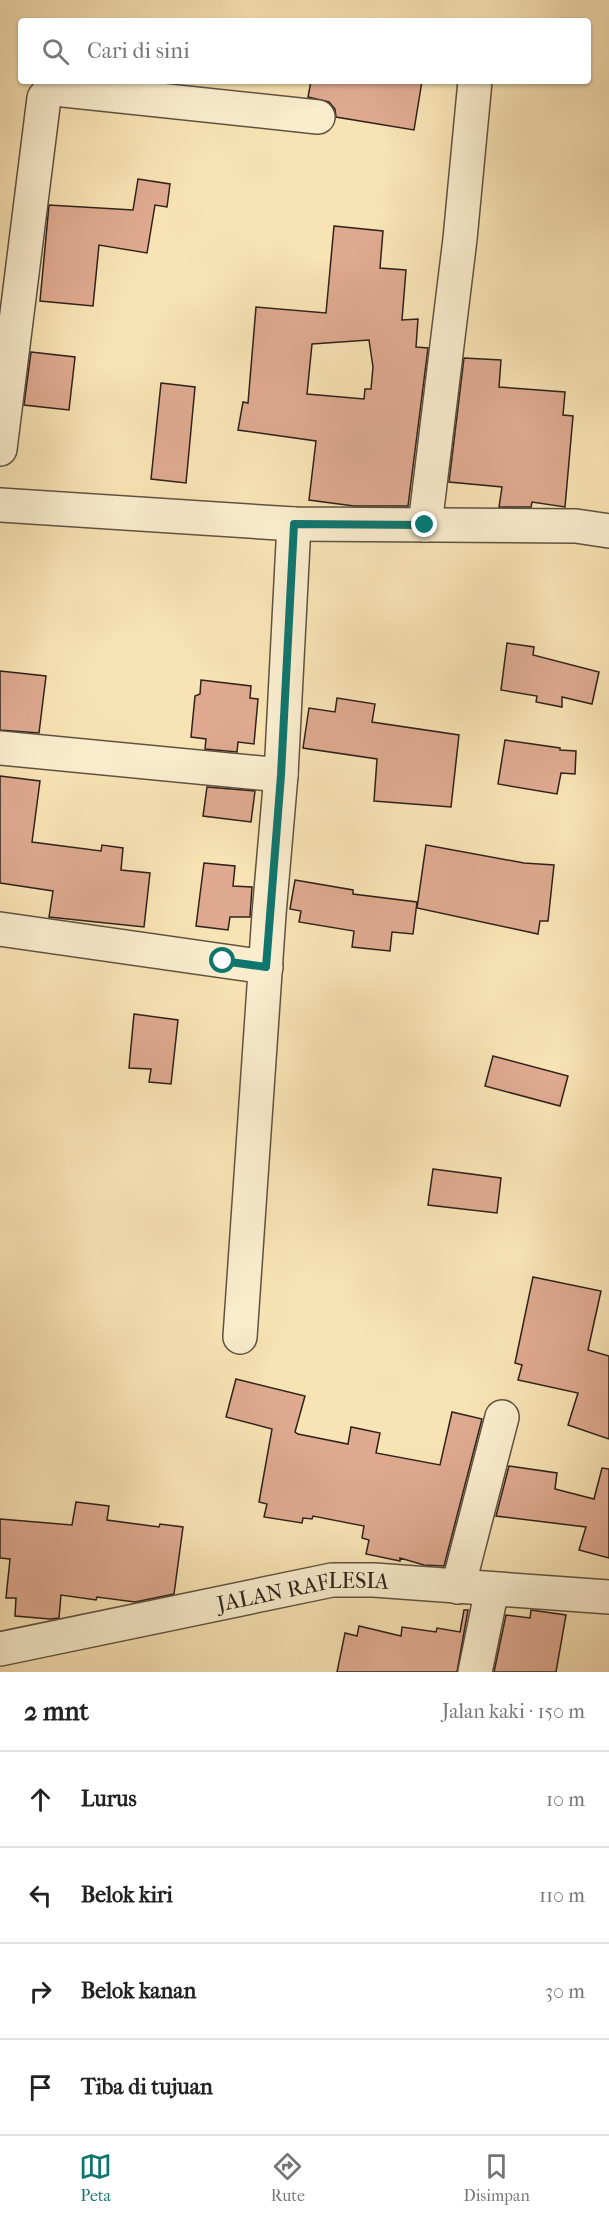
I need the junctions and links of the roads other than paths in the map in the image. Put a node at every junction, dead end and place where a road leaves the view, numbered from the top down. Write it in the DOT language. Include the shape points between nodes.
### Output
graph roads {
  1 [pos="475,84"];
  2 [pos="318,117"];
  3 [pos="0,449"];
  4 [pos="0,505"];
  5 [pos="294,524"];
  6 [pos="425,525"];
  7 [pos="609,531"];
  8 [pos="0,748"];
  9 [pos="281,775"];
  10 [pos="0,930"];
  11 [pos="266,967"];
  12 [pos="240,1337"];
  13 [pos="502,1417"];
  14 [pos="458,1587"];
  15 [pos="492,1589"];
  16 [pos="609,1598"];
  17 [pos="0,1649"];
  18 [pos="475,1672"];
  1 -- 6 [label="street"];
  2 -- 3 [label="street" via="55,89 48,92 44,98"];
  4 -- 5 [label="street"];
  5 -- 6 [label="street"];
  5 -- 9 [label="street"];
  6 -- 7 [label="street" via="576,526"];
  8 -- 9 [label="street"];
  9 -- 11 [label="street"];
  10 -- 11 [label="street"];
  11 -- 12 [label="street"];
  13 -- 14 [label="street"];
  14 -- 15 [label="street, JALAN RAFLESIA"];
  14 -- 17 [label="street, JALAN RAFLESIA" via="332,1580"];
  15 -- 16 [label="street, JALAN RAFLESIA"];
  15 -- 18 [label="street"];
}
